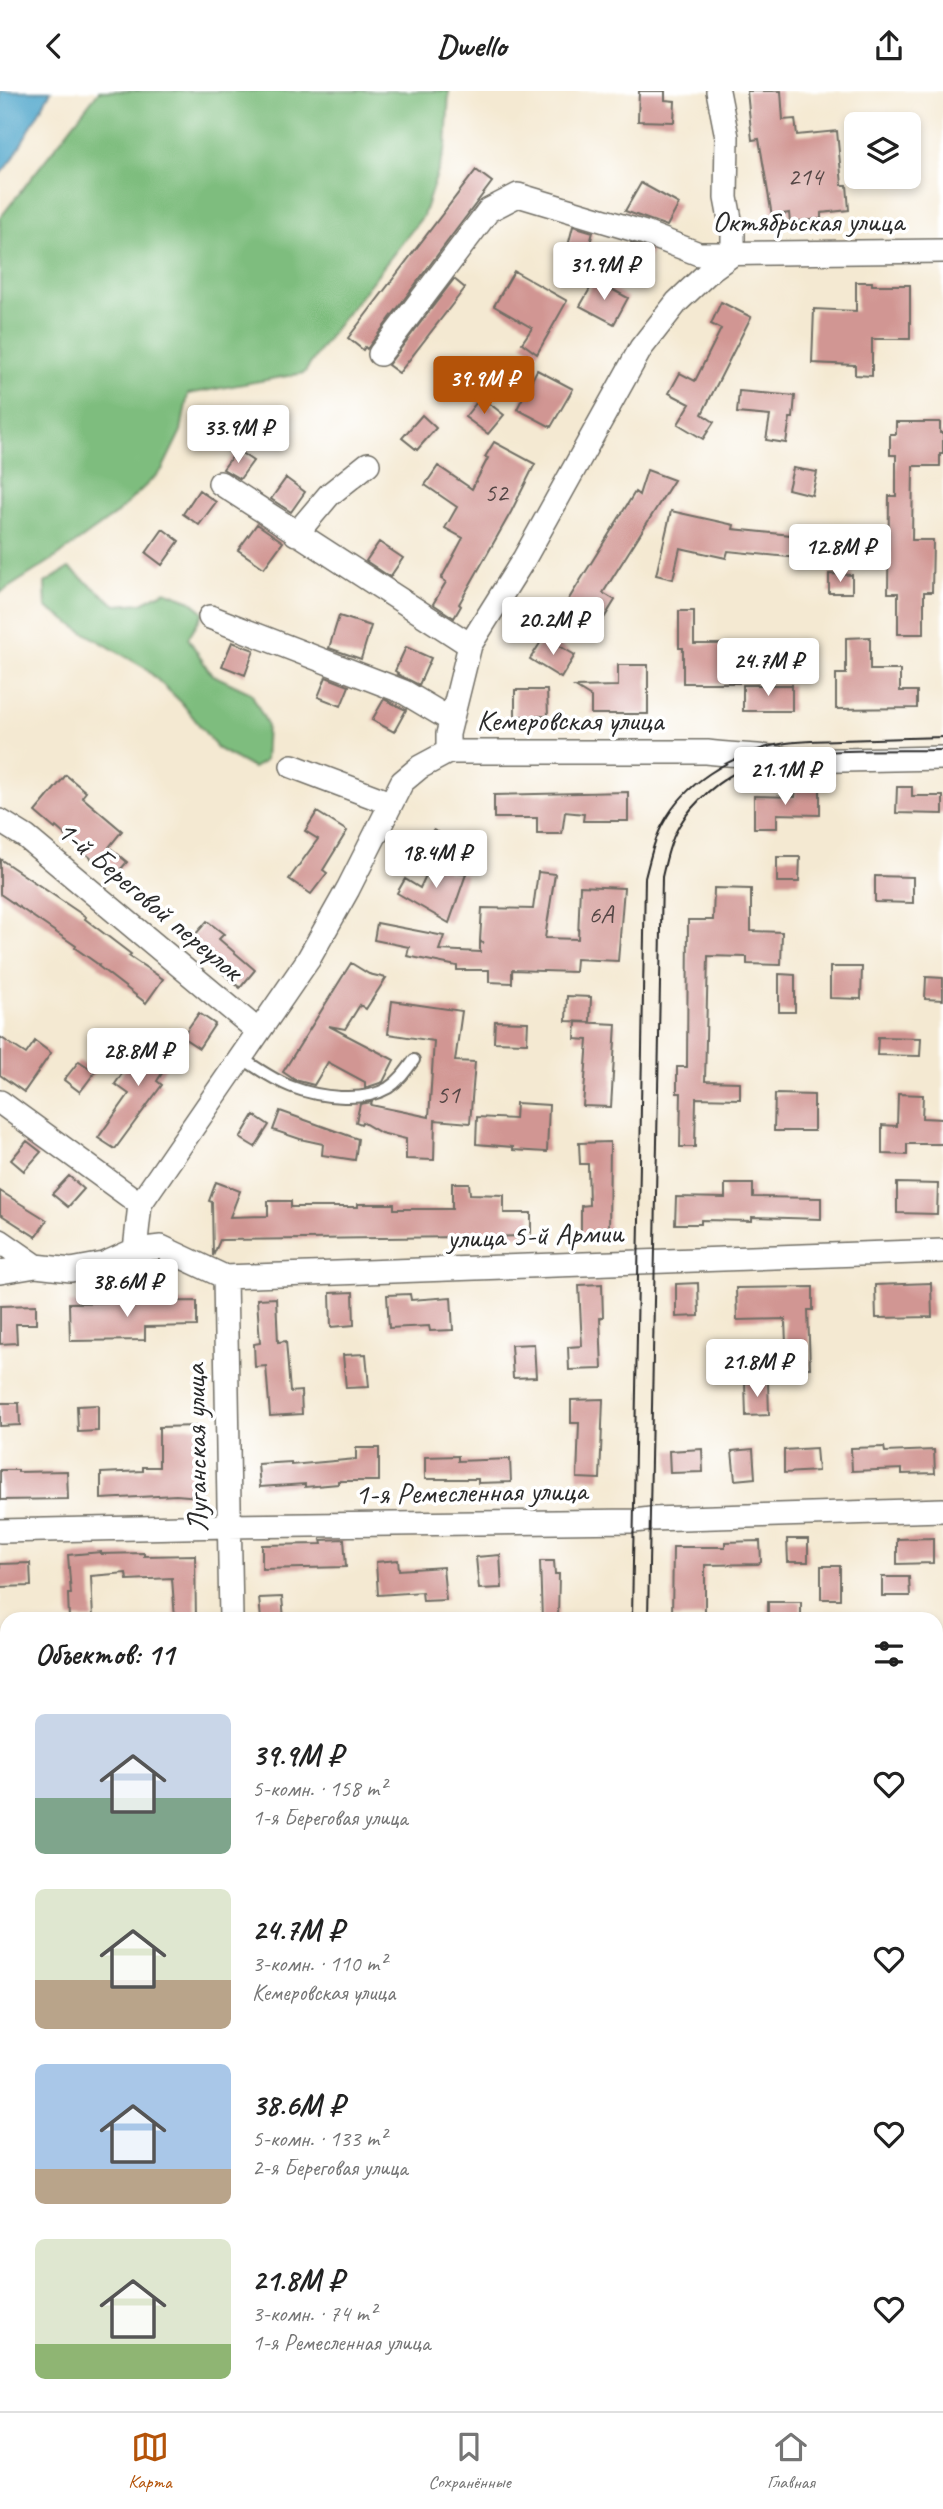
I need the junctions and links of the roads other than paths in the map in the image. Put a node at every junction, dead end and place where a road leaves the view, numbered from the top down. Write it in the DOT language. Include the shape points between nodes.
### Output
graph roads {
  1 [pos="718,91"];
  2 [pos="943,251"];
  3 [pos="733,254"];
  4 [pos="380,354"];
  5 [pos="368,464"];
  6 [pos="220,483"];
  7 [pos="296,534"];
  8 [pos="210,617"];
  9 [pos="470,645"];
  10 [pos="451,720"];
  11 [pos="448,752"];
  12 [pos="943,758"];
  13 [pos="292,767"];
  14 [pos="390,803"];
  15 [pos="0,821"];
  16 [pos="258,1031"];
  17 [pos="240,1057"];
  18 [pos="414,1061"];
  19 [pos="0,1102"];
  20 [pos="140,1204"];
  21 [pos="0,1241"];
  22 [pos="135,1250"];
  23 [pos="943,1251"];
  24 [pos="36,1266"];
  25 [pos="0,1272"];
  26 [pos="225,1277"];
  27 [pos="943,1510"];
  28 [pos="228,1525"];
  29 [pos="0,1531"];
  30 [pos="231,1612"];
  1 -- 3 [label="street" via="727,137 726,198"];
  2 -- 3 [label="street, Октябрьская улица"];
  3 -- 4 [label="street, Октябрьская улица" via="699,254 518,195 489,210"];
  3 -- 9 [label="street" via="677,302 641,348 524,559"];
  5 -- 7 [label="street" via="329,495"];
  6 -- 7 [label="street"];
  7 -- 9 [label="street"];
  8 -- 10 [label="street, Кемеровская улица" via="404,692"];
  9 -- 10 [label="street"];
  10 -- 11 [label="street"];
  11 -- 12 [label="street, Кемеровская улица" via="707,752 794,761"];
  11 -- 14 [label="street" via="402,782"];
  13 -- 14 [label="street"];
  14 -- 16 [label="street" via="308,960"];
  15 -- 16 [label="street, 1-й Береговой переулок" via="26,837"];
  16 -- 17 [label="street"];
  17 -- 18 [label="lane" via="293,1088 349,1097 389,1088"];
  17 -- 20 [label="street"];
  19 -- 20 [label="street"];
  20 -- 22 [label="street"];
  21 -- 24 [label="street"];
  22 -- 24 [label="street" via="104,1264 71,1270"];
  22 -- 26 [label="street, улица 5-й Армии" via="161,1247"];
  23 -- 26 [label="street, улица 5-й Армии"];
  24 -- 25 [label="street"];
  26 -- 28 [label="street, Луганская улица"];
  27 -- 28 [label="street, 1-я Ремесленная улица" via="634,1521"];
  28 -- 29 [label="street, 1-я Ремесленная улица"];
  28 -- 30 [label="street, Луганская улица"];
}
